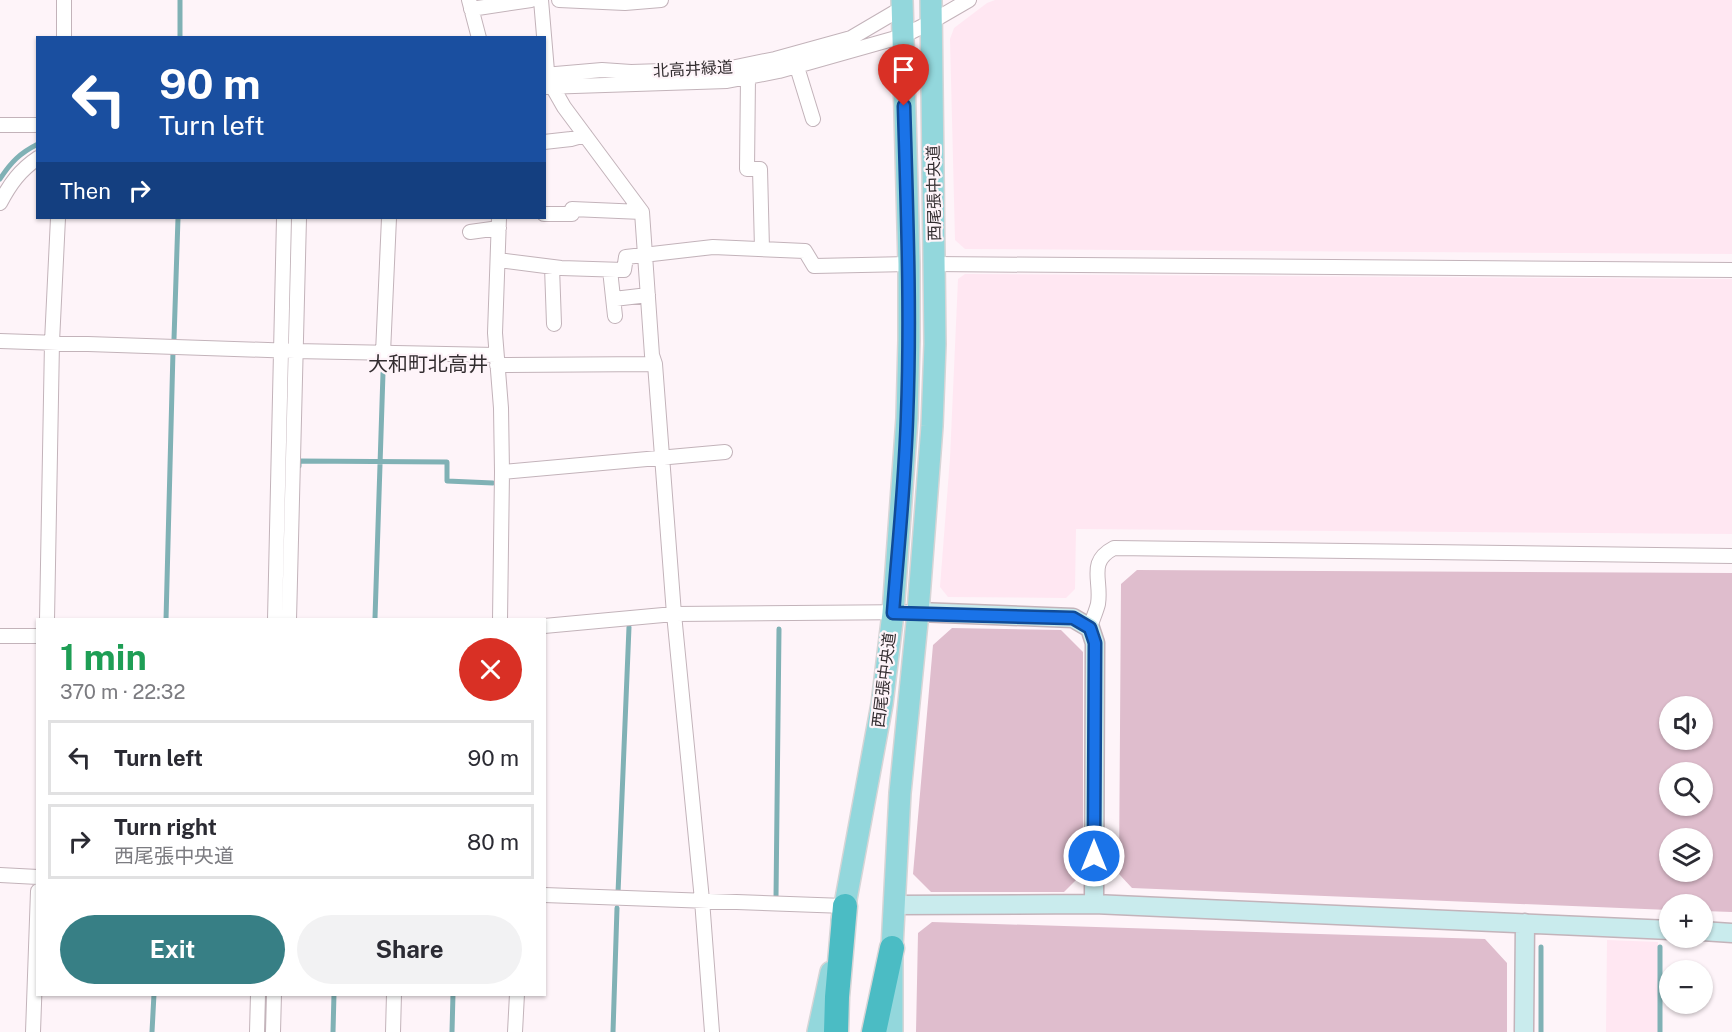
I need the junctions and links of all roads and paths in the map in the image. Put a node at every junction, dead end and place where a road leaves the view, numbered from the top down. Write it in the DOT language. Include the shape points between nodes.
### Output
graph roads {
  1 [pos="64,0"];
  2 [pos="531,0"];
  3 [pos="541,0"];
  4 [pos="559,0"];
  5 [pos="661,0"];
  6 [pos="931,0"];
  7 [pos="963,2"];
  8 [pos="902,4"];
  9 [pos="470,5"];
  10 [pos="932,22"];
  11 [pos="64,36"];
  12 [pos="478,36"];
  13 [pos="544,36"];
  14 [pos="903,36"];
  15 [pos="797,67"];
  16 [pos="748,78"];
  17 [pos="547,81"];
  18 [pos="813,119"];
  19 [pos="0,125"];
  20 [pos="36,125"];
  21 [pos="585,135"];
  22 [pos="546,142"];
  23 [pos="36,159"];
  24 [pos="0,203"];
  25 [pos="642,212"];
  26 [pos="546,214"];
  27 [pos="58,219"];
  28 [pos="284,219"];
  29 [pos="299,219"];
  30 [pos="389,219"];
  31 [pos="499,223"];
  32 [pos="470,232"];
  33 [pos="762,249"];
  34 [pos="645,256"];
  35 [pos="498,260"];
  36 [pos="909,264"];
  37 [pos="934,264"];
  38 [pos="552,267"];
  39 [pos="610,270"];
  40 [pos="1732,270"];
  41 [pos="648,295"];
  42 [pos="614,299"];
  43 [pos="615,316"];
  44 [pos="554,324"];
  45 [pos="0,341"];
  46 [pos="52,342"];
  47 [pos="289,350"];
  48 [pos="384,353"];
  49 [pos="496,360"];
  50 [pos="655,364"];
  51 [pos="725,452"];
  52 [pos="662,459"];
  53 [pos="502,472"];
  54 [pos="1732,556"];
  55 [pos="918,612"];
  56 [pos="893,613"];
  57 [pos="674,614"];
  58 [pos="47,618"];
  59 [pos="275,618"];
  60 [pos="289,618"];
  61 [pos="500,618"];
  62 [pos="546,626"];
  63 [pos="1090,628"];
  64 [pos="0,636"];
  65 [pos="36,636"];
  66 [pos="0,875"];
  67 [pos="36,877"];
  68 [pos="546,895"];
  69 [pos="702,900"];
  70 [pos="1094,904"];
  71 [pos="894,905"];
  72 [pos="845,906"];
  73 [pos="1525,923"];
  74 [pos="1659,929"];
  75 [pos="1713,932"];
  76 [pos="1732,933"];
  77 [pos="36,947"];
  78 [pos="892,948"];
  79 [pos="258,996"];
  80 [pos="274,996"];
  81 [pos="394,996"];
  82 [pos="517,996"];
  83 [pos="33,1032"];
  84 [pos="256,1032"];
  85 [pos="273,1032"];
  86 [pos="393,1032"];
  87 [pos="515,1032"];
  88 [pos="712,1032"];
  89 [pos="818,1032"];
  90 [pos="836,1032"];
  91 [pos="874,1032"];
  92 [pos="892,1032"];
  93 [pos="1524,1032"];
  1 -- 11 [label="street"];
  2 -- 9 [label="street"];
  3 -- 13 [label="street"];
  4 -- 5 [label="street"];
  6 -- 10 [label="main road, 西尾張中央道"];
  7 -- 10 [label="street"];
  8 -- 14 [label="main road, 西尾張中央道"];
  8 -- 17 [label="street, 北高井緑道" via="851,38 775,59 726,69 602,70"];
  9 -- 12 [label="street"];
  10 -- 14 [label="street"];
  10 -- 37 [label="main road, 西尾張中央道"];
  14 -- 15 [label="street"];
  14 -- 36 [label="main road, 西尾張中央道"];
  15 -- 16 [label="street"];
  15 -- 18 [label="street"];
  16 -- 17 [label="street" via="683,83"];
  16 -- 33 [label="street" via="747,169 760,169"];
  17 -- 21 [label="street"];
  19 -- 20 [label="street"];
  21 -- 22 [label="street"];
  21 -- 25 [label="street"];
  23 -- 24 [label="street" via="13,179"];
  25 -- 26 [label="street" via="572,209 572,214"];
  25 -- 34 [label="street"];
  27 -- 46 [label="street"];
  28 -- 47 [label="street"];
  29 -- 47 [label="street"];
  30 -- 48 [label="street"];
  31 -- 32 [label="street"];
  31 -- 35 [label="street"];
  33 -- 34 [label="street" via="713,247"];
  33 -- 36 [label="street" via="805,251 814,266"];
  34 -- 39 [label="street" via="626,257 624,270"];
  34 -- 41 [label="street"];
  35 -- 38 [label="street"];
  35 -- 49 [label="street"];
  36 -- 56 [label="main road, 西尾張中央道" via="907,418"];
  37 -- 40 [label="street"];
  37 -- 55 [label="main road, 西尾張中央道" via="932,426"];
  38 -- 39 [label="street"];
  38 -- 44 [label="street"];
  39 -- 42 [label="street"];
  41 -- 42 [label="street"];
  41 -- 50 [label="street"];
  42 -- 43 [label="street"];
  45 -- 46 [label="street"];
  46 -- 47 [label="street"];
  46 -- 58 [label="street"];
  47 -- 48 [label="street"];
  47 -- 59 [label="street"];
  47 -- 60 [label="street"];
  48 -- 49 [label="street"];
  49 -- 50 [label="street"];
  49 -- 53 [label="street"];
  50 -- 52 [label="street"];
  51 -- 52 [label="street"];
  52 -- 53 [label="street"];
  52 -- 57 [label="street"];
  53 -- 61 [label="street"];
  54 -- 63 [label="street" via="1114,548 1098,562 1098,604"];
  55 -- 56 [label="street"];
  55 -- 63 [label="street" via="1073,618"];
  55 -- 71 [label="main road, 西尾張中央道" via="900,793"];
  56 -- 57 [label="street"];
  56 -- 72 [label="main road, 西尾張中央道" via="882,704"];
  57 -- 62 [label="street"];
  57 -- 69 [label="street"];
  63 -- 70 [label="street" via="1095,643"];
  64 -- 65 [label="street"];
  66 -- 67 [label="street"];
  68 -- 69 [label="street"];
  69 -- 72 [label="street"];
  69 -- 88 [label="street"];
  70 -- 71 [label="street"];
  70 -- 73 [label="street"];
  71 -- 78 [label="main road, 西尾張中央道"];
  72 -- 89 [label="main road, 西尾張中央道"];
  72 -- 90 [label="highway"];
  73 -- 74 [label="street"];
  73 -- 93 [label="street"];
  75 -- 76 [label="street"];
  77 -- 83 [label="street"];
  78 -- 91 [label="highway"];
  78 -- 92 [label="main road, 西尾張中央道"];
  79 -- 84 [label="street"];
  80 -- 85 [label="street"];
  81 -- 86 [label="street"];
  82 -- 87 [label="street"];
}
